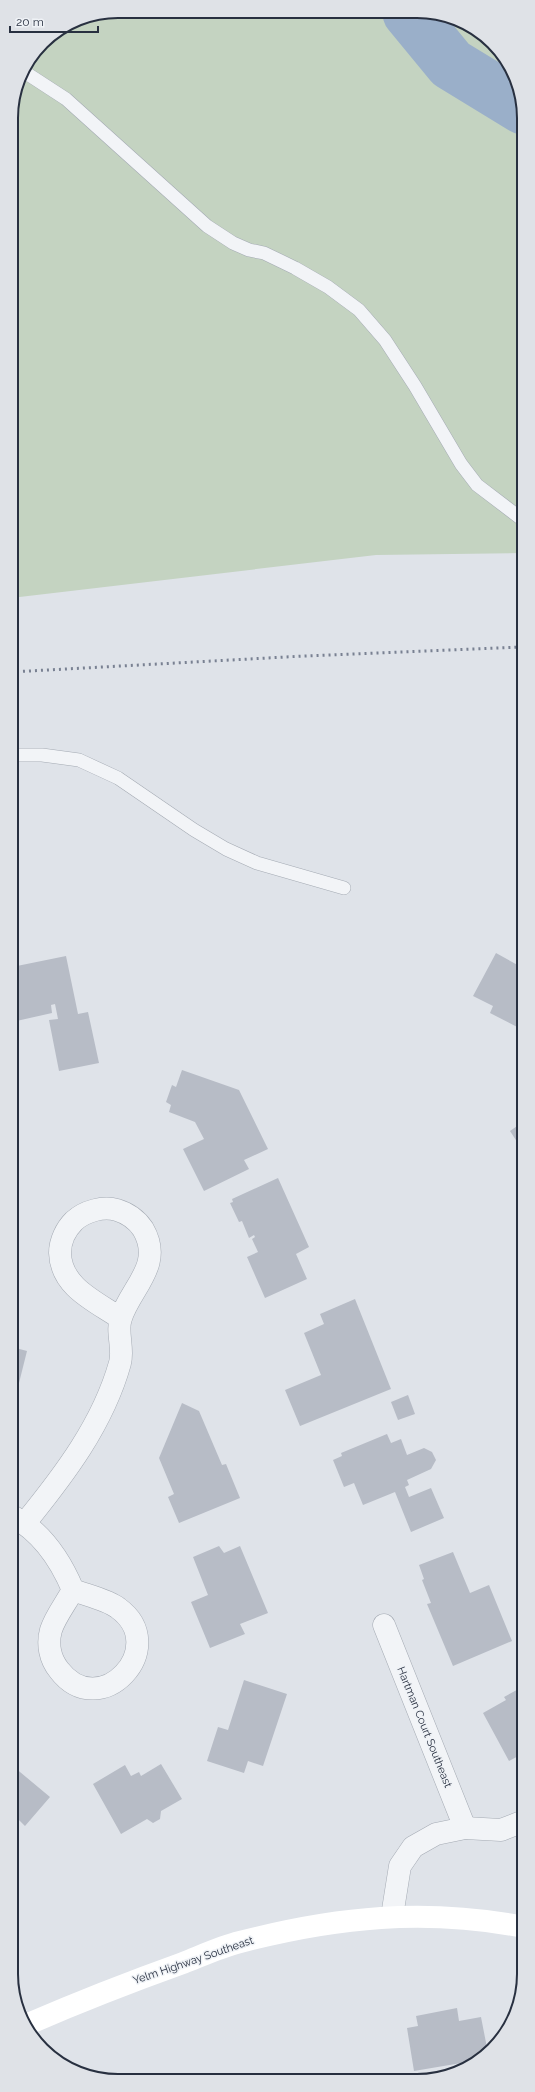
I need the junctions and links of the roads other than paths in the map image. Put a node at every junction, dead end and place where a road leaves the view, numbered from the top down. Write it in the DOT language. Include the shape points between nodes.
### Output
graph roads {
  1 [pos="28,74"];
  2 [pos="517,515"];
  3 [pos="18,755"];
  4 [pos="344,888"];
  5 [pos="120,1318"];
  6 [pos="19,1519"];
  7 [pos="73,1590"];
  8 [pos="384,1625"];
  9 [pos="517,1824"];
  10 [pos="466,1828"];
  11 [pos="392,1916"];
  12 [pos="515,1926"];
  13 [pos="31,2023"];
  1 -- 2 [label="lane" via="66,99 207,226 232,243 264,253 295,268 328,287 359,310 385,340 461,464 477,485"];
  3 -- 4 [label="lane" via="79,760 118,778 226,849 257,863"];
  5 -- 5 [label="street" via="146,1271 150,1250 147,1236 140,1224 129,1215 116,1210 88,1212 75,1220 65,1232 60,1247 61,1263 66,1278 77,1289"];
  5 -- 6 [label="street" via="121,1361 103,1410 65,1473"];
  6 -- 7 [label="street" via="48,1545 63,1567"];
  7 -- 7 [label="street" via="51,1630 49,1644 53,1663 65,1678 75,1684 89,1688 112,1684 124,1676 134,1661 138,1642 132,1622 118,1607"];
  8 -- 10 [label="street, Hartman Court Southeast"];
  9 -- 10 [label="street" via="501,1830"];
  10 -- 11 [label="street" via="436,1834 413,1847 400,1866"];
  11 -- 12 [label="main road, Yelm Highway Southeast" via="444,1916"];
  11 -- 13 [label="main road, Yelm Highway Southeast" via="321,1924 238,1942 114,1987"];
}
